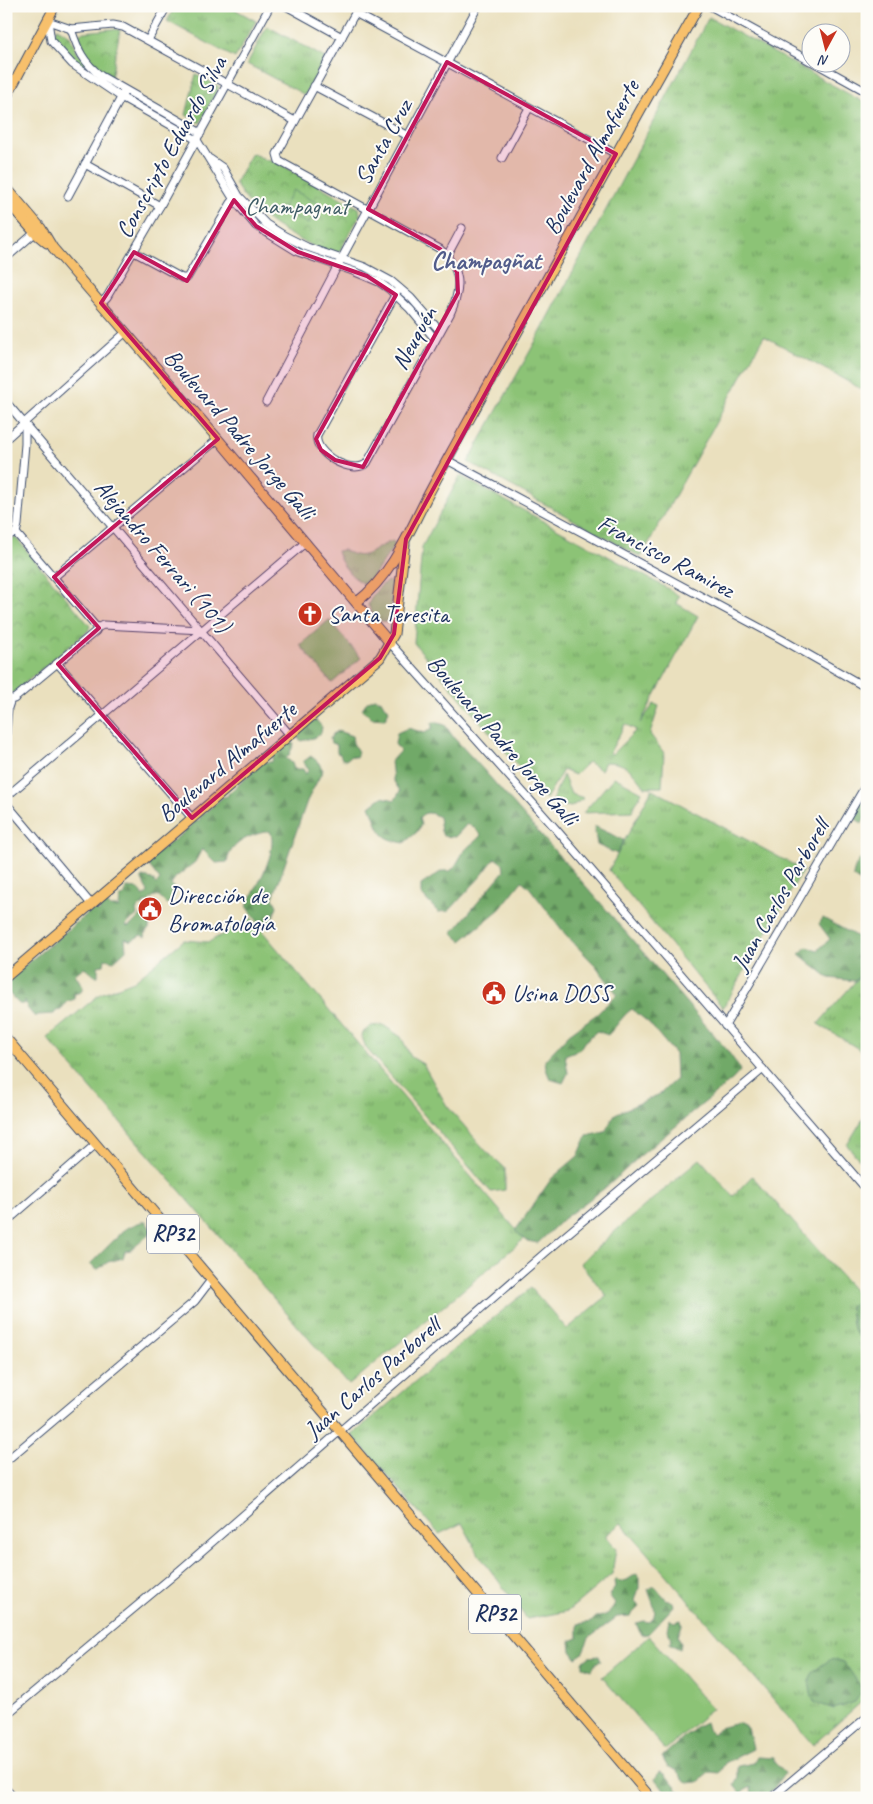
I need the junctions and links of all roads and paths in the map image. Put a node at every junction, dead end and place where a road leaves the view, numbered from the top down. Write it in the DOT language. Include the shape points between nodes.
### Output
graph roads {
  1 [pos="55,6"];
  2 [pos="167,6"];
  3 [pos="270,6"];
  4 [pos="286,6"];
  5 [pos="478,6"];
  6 [pos="699,6"];
  7 [pos="710,6"];
  8 [pos="357,9"];
  9 [pos="48,21"];
  10 [pos="71,29"];
  11 [pos="342,37"];
  12 [pos="148,40"];
  13 [pos="800,55"];
  14 [pos="447,62"];
  15 [pos="830,72"];
  16 [pos="228,84"];
  17 [pos="314,86"];
  18 [pos="126,90"];
  19 [pos="867,92"];
  20 [pos="121,97"];
  21 [pos="6,98"];
  22 [pos="530,108"];
  23 [pos="295,121"];
  24 [pos="199,136"];
  25 [pos="408,136"];
  26 [pos="616,154"];
  27 [pos="502,158"];
  28 [pos="85,164"];
  29 [pos="6,187"];
  30 [pos="68,196"];
  31 [pos="237,198"];
  32 [pos="6,200"];
  33 [pos="160,206"];
  34 [pos="368,209"];
  35 [pos="462,228"];
  36 [pos="38,230"];
  37 [pos="134,252"];
  38 [pos="447,256"];
  39 [pos="6,258"];
  40 [pos="341,259"];
  41 [pos="337,266"];
  42 [pos="398,291"];
  43 [pos="101,303"];
  44 [pos="440,331"];
  45 [pos="126,332"];
  46 [pos="435,339"];
  47 [pos="6,402"];
  48 [pos="266,402"];
  49 [pos="24,423"];
  50 [pos="6,439"];
  51 [pos="218,439"];
  52 [pos="447,460"];
  53 [pos="113,527"];
  54 [pos="16,533"];
  55 [pos="6,538"];
  56 [pos="406,539"];
  57 [pos="306,542"];
  58 [pos="54,577"];
  59 [pos="357,602"];
  60 [pos="97,628"];
  61 [pos="202,630"];
  62 [pos="390,643"];
  63 [pos="58,664"];
  64 [pos="867,688"];
  65 [pos="9,697"];
  66 [pos="102,715"];
  67 [pos="6,734"];
  68 [pos="290,735"];
  69 [pos="867,783"];
  70 [pos="6,797"];
  71 [pos="6,803"];
  72 [pos="192,818"];
  73 [pos="91,904"];
  74 [pos="6,977"];
  75 [pos="726,1026"];
  76 [pos="6,1038"];
  77 [pos="763,1069"];
  78 [pos="96,1144"];
  79 [pos="867,1190"];
  80 [pos="6,1222"];
  81 [pos="211,1280"];
  82 [pos="340,1430"];
  83 [pos="6,1462"];
  84 [pos="6,1715"];
  85 [pos="867,1717"];
  86 [pos="6,1789"];
  87 [pos="14,1798"];
  88 [pos="651,1798"];
  89 [pos="771,1798"];
  1 -- 9 [label="main road"];
  2 -- 12 [label="street"];
  3 -- 16 [label="street, Conscripto Eduardo Silva"];
  4 -- 11 [label="street"];
  5 -- 14 [label="street, Santa Cruz"];
  6 -- 26 [label="main road, Boulevard Almafuerte"];
  7 -- 13 [label="street"];
  8 -- 11 [label="street"];
  8 -- 14 [label="street"];
  9 -- 10 [label="street"];
  9 -- 20 [label="street" via="51,41 64,57"];
  9 -- 21 [label="main road"];
  10 -- 12 [label="street" via="123,26"];
  10 -- 18 [label="street" via="86,63"];
  11 -- 17 [label="street"];
  12 -- 16 [label="street"];
  14 -- 22 [label="street"];
  14 -- 25 [label="street, Santa Cruz"];
  15 -- 19 [label="street"];
  16 -- 23 [label="street"];
  16 -- 24 [label="street, Conscripto Eduardo Silva"];
  17 -- 23 [label="street"];
  17 -- 25 [label="street"];
  18 -- 20 [label="street"];
  18 -- 24 [label="street"];
  20 -- 24 [label="street"];
  20 -- 28 [label="street"];
  22 -- 26 [label="street"];
  22 -- 27 [label="street"];
  23 -- 34 [label="street" via="277,154 279,161"];
  24 -- 31 [label="street" via="207,157"];
  24 -- 33 [label="street, Conscripto Eduardo Silva"];
  25 -- 34 [label="street, Santa Cruz"];
  26 -- 52 [label="main road, Boulevard Almafuerte"];
  28 -- 30 [label="street"];
  28 -- 33 [label="street"];
  29 -- 36 [label="main road, Boulevard Padre Jorge Galli"];
  31 -- 37 [label="street" via="187,278"];
  31 -- 40 [label="street" via="279,232"];
  31 -- 41 [label="street" via="256,226 275,239 298,252"];
  32 -- 36 [label="main road, Boulevard Padre Jorge Galli"];
  33 -- 37 [label="street, Conscripto Eduardo Silva"];
  34 -- 38 [label="street"];
  34 -- 40 [label="street, Santa Cruz"];
  35 -- 38 [label="street"];
  36 -- 39 [label="street"];
  36 -- 43 [label="main road, Boulevard Padre Jorge Galli"];
  37 -- 43 [label="street, Conscripto Eduardo Silva"];
  38 -- 44 [label="street, Neuquén" via="457,272 458,293"];
  40 -- 41 [label="street, Santa Cruz"];
  40 -- 42 [label="street" via="376,272 391,281"];
  41 -- 42 [label="street"];
  41 -- 48 [label="street, Santa Cruz"];
  42 -- 44 [label="street" via="411,298"];
  42 -- 46 [label="street"];
  42 -- 46 [label="street, Neuquén" via="317,435 317,445 321,450 334,460 356,468 363,467"];
  43 -- 45 [label="main road, Boulevard Padre Jorge Galli"];
  44 -- 46 [label="street, Neuquén"];
  45 -- 49 [label="street"];
  45 -- 51 [label="main road, Boulevard Padre Jorge Galli"];
  47 -- 49 [label="street, Alejandro Ferrari (101)"];
  49 -- 50 [label="street"];
  49 -- 53 [label="street, Alejandro Ferrari (101)"];
  49 -- 54 [label="street" via="25,444"];
  51 -- 53 [label="street"];
  51 -- 57 [label="main road, Boulevard Padre Jorge Galli"];
  52 -- 56 [label="main road, Boulevard Almafuerte"];
  52 -- 64 [label="street, Francisco Ramirez"];
  53 -- 58 [label="street"];
  53 -- 61 [label="street, Alejandro Ferrari (101)"];
  54 -- 55 [label="street"];
  54 -- 58 [label="street"];
  56 -- 59 [label="main road, Boulevard Almafuerte" via="378,582"];
  56 -- 62 [label="main road, Boulevard Almafuerte" via="396,627"];
  57 -- 59 [label="main road, Boulevard Padre Jorge Galli"];
  57 -- 61 [label="street"];
  58 -- 60 [label="street"];
  59 -- 62 [label="main road, Boulevard Padre Jorge Galli"];
  60 -- 61 [label="street" via="103,625"];
  60 -- 63 [label="street"];
  61 -- 66 [label="street"];
  61 -- 68 [label="street, Alejandro Ferrari (101)"];
  62 -- 68 [label="main road, Boulevard Almafuerte" via="380,658"];
  62 -- 75 [label="street, Boulevard Padre Jorge Galli"];
  63 -- 65 [label="street" via="14,699"];
  63 -- 66 [label="street"];
  65 -- 67 [label="street"];
  66 -- 70 [label="street"];
  66 -- 72 [label="street"];
  68 -- 72 [label="main road, Boulevard Almafuerte"];
  69 -- 75 [label="street, Juan Carlos Parborell"];
  71 -- 73 [label="street"];
  72 -- 73 [label="main road, Boulevard Almafuerte"];
  73 -- 74 [label="main road, Boulevard Almafuerte"];
  75 -- 77 [label="street, Boulevard Padre Jorge Galli"];
  76 -- 78 [label="main road, RP32"];
  77 -- 79 [label="street, Boulevard Padre Jorge Galli"];
  77 -- 82 [label="street, Juan Carlos Parborell"];
  78 -- 80 [label="street"];
  78 -- 81 [label="main road, RP32"];
  81 -- 82 [label="main road, RP32"];
  81 -- 83 [label="street" via="195,1302"];
  82 -- 84 [label="street, Juan Carlos Parborell" via="180,1570"];
  82 -- 88 [label="main road, RP32"];
  85 -- 89 [label="street"];
  86 -- 87 [label="street"];
}
